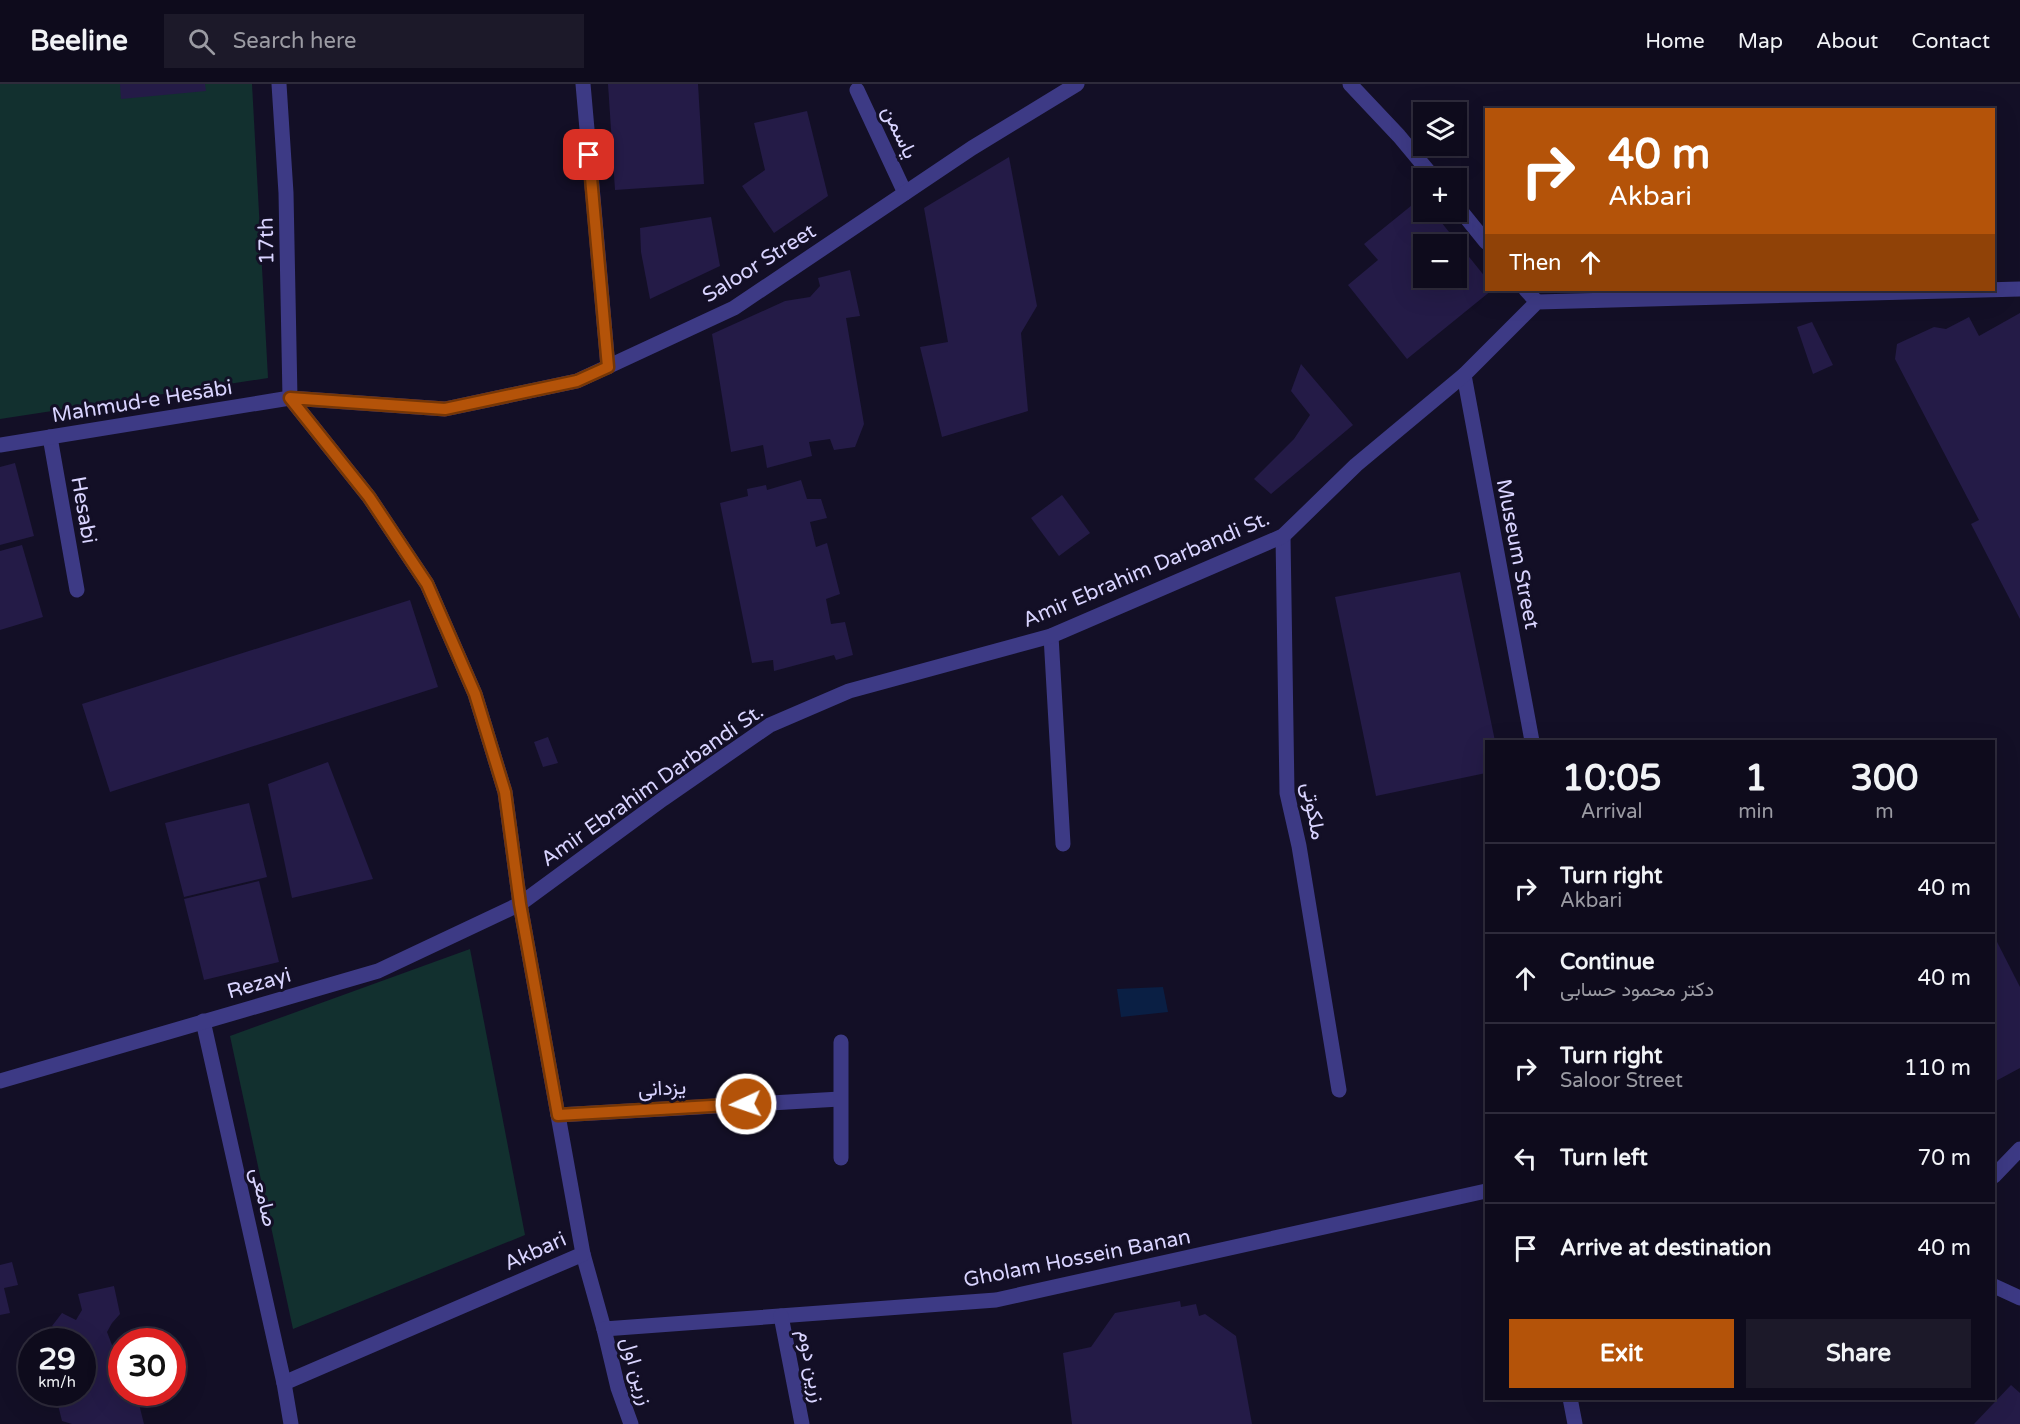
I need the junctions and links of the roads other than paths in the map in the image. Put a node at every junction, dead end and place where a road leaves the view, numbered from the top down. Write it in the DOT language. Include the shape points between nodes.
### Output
graph roads {
  1 [pos="279,84"];
  2 [pos="583,84"];
  3 [pos="1077,84"];
  4 [pos="1350,84"];
  5 [pos="858,90"];
  6 [pos="1426,168"];
  7 [pos="905,193"];
  8 [pos="1467,219"];
  9 [pos="1485,241"];
  10 [pos="2020,290"];
  11 [pos="1527,291"];
  12 [pos="1983,291"];
  13 [pos="1995,291"];
  14 [pos="1537,303"];
  15 [pos="608,367"];
  16 [pos="1464,375"];
  17 [pos="290,398"];
  18 [pos="50,437"];
  19 [pos="0,445"];
  20 [pos="1283,536"];
  21 [pos="76,590"];
  22 [pos="1051,636"];
  23 [pos="1532,740"];
  24 [pos="1063,844"];
  25 [pos="520,904"];
  26 [pos="203,1021"];
  27 [pos="841,1042"];
  28 [pos="0,1081"];
  29 [pos="1338,1090"];
  30 [pos="840,1099"];
  31 [pos="558,1115"];
  32 [pos="2020,1149"];
  33 [pos="841,1158"];
  34 [pos="1995,1175"];
  35 [pos="1485,1191"];
  36 [pos="583,1254"];
  37 [pos="1995,1286"];
  38 [pos="2020,1298"];
  39 [pos="781,1316"];
  40 [pos="604,1329"];
  41 [pos="284,1383"];
  42 [pos="1570,1400"];
  43 [pos="291,1424"];
  44 [pos="630,1424"];
  45 [pos="802,1424"];
  46 [pos="1575,1424"];
  1 -- 17 [label="street, 17th" via="286,193"];
  2 -- 15 [label="street"];
  3 -- 7 [label="street, Saloor Street"];
  4 -- 6 [label="street"];
  5 -- 7 [label="street, یاسمن"];
  7 -- 15 [label="street, Saloor Street" via="734,308"];
  8 -- 9 [label="street"];
  10 -- 13 [label="street"];
  11 -- 14 [label="street"];
  12 -- 14 [label="street"];
  14 -- 16 [label="street, Amir Ebrahim Darbandi St."];
  15 -- 17 [label="street, Saloor Street" via="577,381 445,409"];
  16 -- 20 [label="street, Amir Ebrahim Darbandi St." via="1356,465"];
  16 -- 23 [label="street, Museum Street"];
  17 -- 18 [label="street, Mahmud-e Hesābi"];
  17 -- 25 [label="street, Akbari" via="369,497 427,584 475,694 505,792"];
  18 -- 19 [label="street, Mahmud-e Hesābi"];
  18 -- 21 [label="street, Hesabi"];
  20 -- 22 [label="street, Amir Ebrahim Darbandi St."];
  20 -- 29 [label="street, ملکوتی" via="1287,793"];
  22 -- 24 [label="street"];
  22 -- 25 [label="street, Amir Ebrahim Darbandi St." via="849,691 770,725"];
  25 -- 26 [label="street, Rezayi" via="378,971"];
  25 -- 31 [label="street, Akbari"];
  26 -- 28 [label="street, Rezayi"];
  26 -- 41 [label="street, صامعی"];
  27 -- 30 [label="street"];
  30 -- 31 [label="street, یزدانی"];
  30 -- 33 [label="street"];
  31 -- 36 [label="street, Akbari"];
  32 -- 34 [label="street"];
  35 -- 39 [label="street, Gholam Hossein Banan" via="996,1300"];
  36 -- 40 [label="street"];
  36 -- 41 [label="street, Akbari"];
  37 -- 38 [label="street"];
  39 -- 40 [label="street, Gholam Hossein Banan"];
  39 -- 45 [label="street, زرین دوم"];
  40 -- 44 [label="street, زرین اول"];
  41 -- 43 [label="street"];
  42 -- 46 [label="street"];
}
